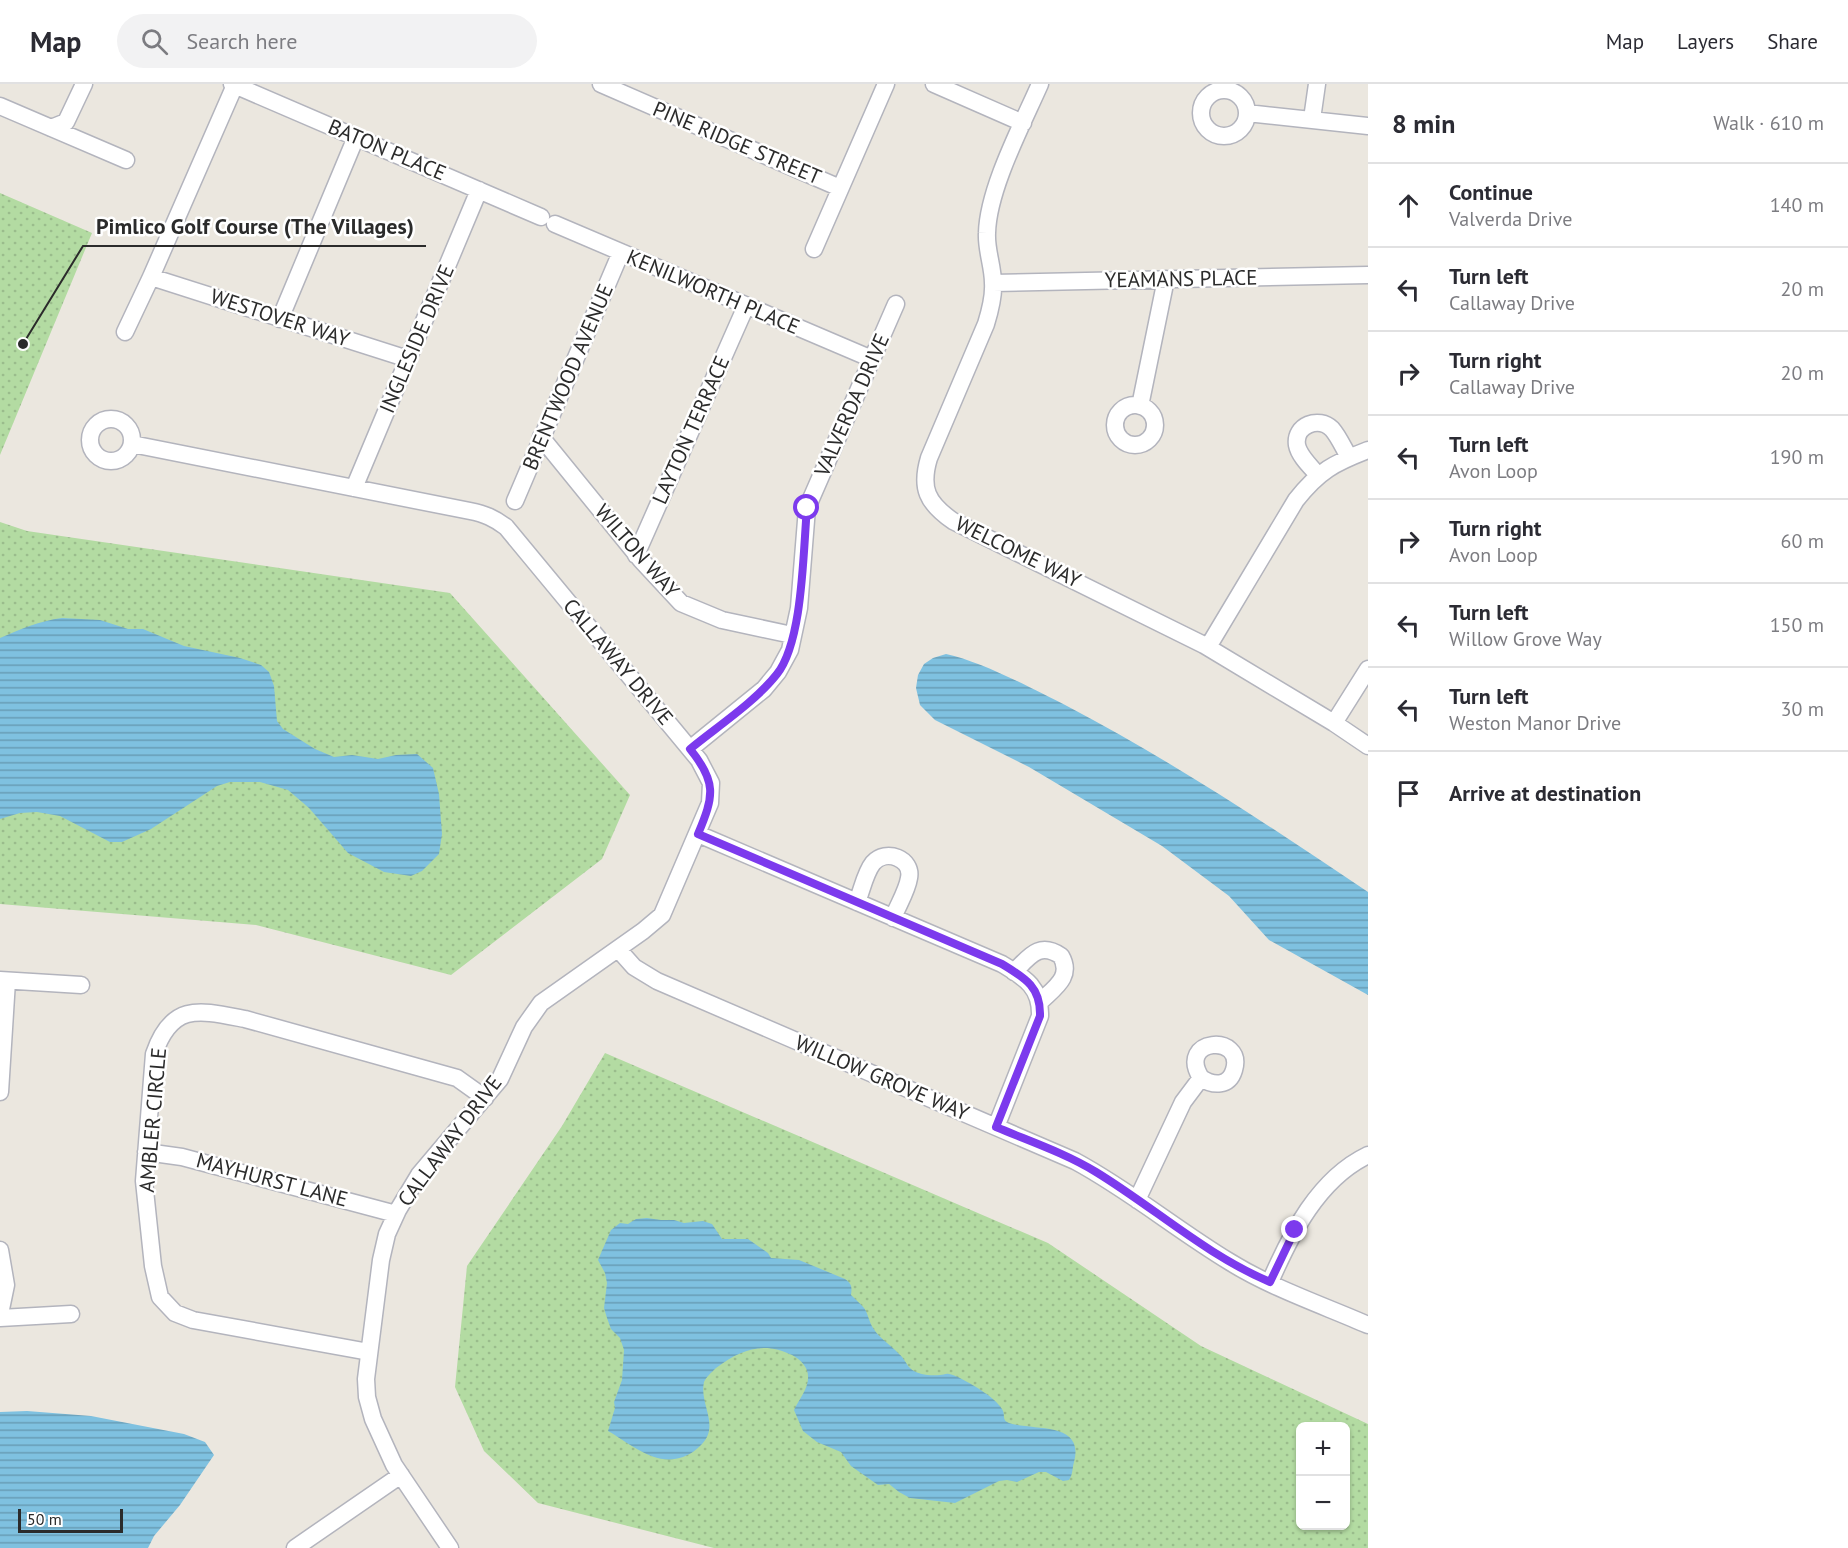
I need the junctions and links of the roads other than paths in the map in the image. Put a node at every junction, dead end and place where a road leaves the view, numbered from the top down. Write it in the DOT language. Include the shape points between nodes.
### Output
graph roads {
  1 [pos="84,84"];
  2 [pos="601,84"];
  3 [pos="886,84"];
  4 [pos="934,84"];
  5 [pos="1040,84"];
  6 [pos="1317,84"];
  7 [pos="233,85"];
  8 [pos="0,106"];
  9 [pos="1247,113"];
  10 [pos="1312,119"];
  11 [pos="1023,123"];
  12 [pos="1368,126"];
  13 [pos="51,128"];
  14 [pos="356,137"];
  15 [pos="126,160"];
  16 [pos="840,188"];
  17 [pos="479,190"];
  18 [pos="548,221"];
  19 [pos="814,249"];
  20 [pos="621,252"];
  21 [pos="1368,275"];
  22 [pos="151,277"];
  23 [pos="1166,279"];
  24 [pos="993,283"];
  25 [pos="896,304"];
  26 [pos="746,306"];
  27 [pos="280,319"];
  28 [pos="125,332"];
  29 [pos="408,359"];
  30 [pos="872,360"];
  31 [pos="1140,405"];
  32 [pos="541,437"];
  33 [pos="132,444"];
  34 [pos="1368,450"];
  35 [pos="1349,458"];
  36 [pos="1318,475"];
  37 [pos="354,489"];
  38 [pos="515,501"];
  39 [pos="636,555"];
  40 [pos="792,635"];
  41 [pos="1208,647"];
  42 [pos="1368,669"];
  43 [pos="1334,723"];
  44 [pos="1368,746"];
  45 [pos="690,749"];
  46 [pos="698,834"];
  47 [pos="856,902"];
  48 [pos="893,918"];
  49 [pos="618,949"];
  50 [pos="1014,972"];
  51 [pos="4,980"];
  52 [pos="81,985"];
  53 [pos="1040,1002"];
  54 [pos="1201,1078"];
  55 [pos="0,1092"];
  56 [pos="485,1098"];
  57 [pos="996,1127"];
  58 [pos="146,1152"];
  59 [pos="1368,1155"];
  60 [pos="1137,1200"];
  61 [pos="396,1214"];
  62 [pos="0,1250"];
  63 [pos="1270,1282"];
  64 [pos="71,1314"];
  65 [pos="0,1316"];
  66 [pos="1368,1325"];
  67 [pos="369,1352"];
  68 [pos="401,1475"];
  69 [pos="295,1548"];
  70 [pos="450,1548"];
  1 -- 13 [label="street" via="66,122"];
  2 -- 16 [label="street, PINE RIDGE STREET"];
  3 -- 16 [label="street"];
  4 -- 11 [label="street"];
  5 -- 11 [label="street, WELCOME WAY"];
  6 -- 10 [label="street"];
  7 -- 14 [label="street, BATON PLACE"];
  7 -- 22 [label="street"];
  8 -- 13 [label="street"];
  9 -- 10 [label="street"];
  10 -- 12 [label="street"];
  11 -- 24 [label="street, WELCOME WAY" via="990,206 986,233"];
  13 -- 15 [label="street"];
  14 -- 17 [label="street, BATON PLACE"];
  14 -- 27 [label="street"];
  16 -- 19 [label="street"];
  17 -- 18 [label="street, BATON PLACE"];
  17 -- 29 [label="street, INGLESIDE DRIVE"];
  18 -- 20 [label="street, KENILWORTH PLACE"];
  20 -- 26 [label="street, KENILWORTH PLACE"];
  20 -- 32 [label="street, BRENTWOOD AVENUE"];
  21 -- 23 [label="street, YEAMANS PLACE"];
  22 -- 27 [label="street, WESTOVER WAY"];
  22 -- 28 [label="street"];
  23 -- 24 [label="street, YEAMANS PLACE"];
  23 -- 31 [label="street"];
  24 -- 41 [label="street, WELCOME WAY" via="986,324 924,474 926,491 937,510"];
  25 -- 30 [label="street, VALVERDA DRIVE"];
  26 -- 30 [label="street, KENILWORTH PLACE"];
  26 -- 39 [label="street, LAYTON TERRACE"];
  27 -- 29 [label="street, WESTOVER WAY"];
  29 -- 37 [label="street, INGLESIDE DRIVE"];
  30 -- 40 [label="street, VALVERDA DRIVE" via="807,508 799,608"];
  32 -- 38 [label="street, BRENTWOOD AVENUE"];
  32 -- 39 [label="street, WILTON WAY"];
  33 -- 37 [label="street, CALLAWAY DRIVE"];
  34 -- 35 [label="street"];
  35 -- 36 [label="street"];
  35 -- 36 [label="street" via="1332,429 1318,422 1309,424 1299,432 1298,448"];
  36 -- 41 [label="street" via="1296,500"];
  37 -- 45 [label="street, CALLAWAY DRIVE" via="470,510 496,519"];
  39 -- 40 [label="street, WILTON WAY" via="681,603 722,620"];
  40 -- 45 [label="street, VALVERDA DRIVE" via="790,650 764,689"];
  41 -- 43 [label="street, WELCOME WAY"];
  42 -- 43 [label="street"];
  43 -- 44 [label="street, WELCOME WAY"];
  45 -- 46 [label="street, CALLAWAY DRIVE" via="707,773 712,792"];
  46 -- 47 [label="street"];
  46 -- 49 [label="street, CALLAWAY DRIVE" via="662,915"];
  47 -- 48 [label="street"];
  47 -- 48 [label="street" via="873,863 890,855 898,857 907,865 910,875"];
  48 -- 50 [label="street"];
  49 -- 56 [label="street, CALLAWAY DRIVE" via="542,1004 524,1027 500,1079"];
  49 -- 57 [label="street, WILLOW GROVE WAY" via="644,975"];
  50 -- 53 [label="street" via="1034,989"];
  50 -- 53 [label="street" via="1038,951 1046,949 1061,956 1066,969 1063,980"];
  51 -- 52 [label="street"];
  51 -- 55 [label="street"];
  53 -- 57 [label="street" via="1040,1016"];
  54 -- 60 [label="street" via="1183,1102"];
  56 -- 58 [label="street, AMBLER CIRCLE" via="457,1078 245,1019 192,1012 174,1020 161,1035 154,1054"];
  56 -- 61 [label="street, CALLAWAY DRIVE" via="419,1175"];
  57 -- 60 [label="street, WILLOW GROVE WAY" via="1076,1161"];
  58 -- 61 [label="street, MAYHURST LANE" via="183,1157"];
  58 -- 67 [label="street, AMBLER CIRCLE" via="144,1180 153,1266 160,1297 175,1313 194,1320"];
  59 -- 63 [label="street" via="1336,1178 1306,1212"];
  60 -- 63 [label="street, WILLOW GROVE WAY" via="1214,1253"];
  61 -- 67 [label="street, CALLAWAY DRIVE" via="381,1260"];
  62 -- 65 [label="street" via="6,1286"];
  63 -- 66 [label="street, WILLOW GROVE WAY"];
  64 -- 65 [label="street"];
  67 -- 68 [label="street, CALLAWAY DRIVE" via="366,1379 372,1419"];
  68 -- 69 [label="street"];
  68 -- 70 [label="street, CALLAWAY DRIVE"];
}
